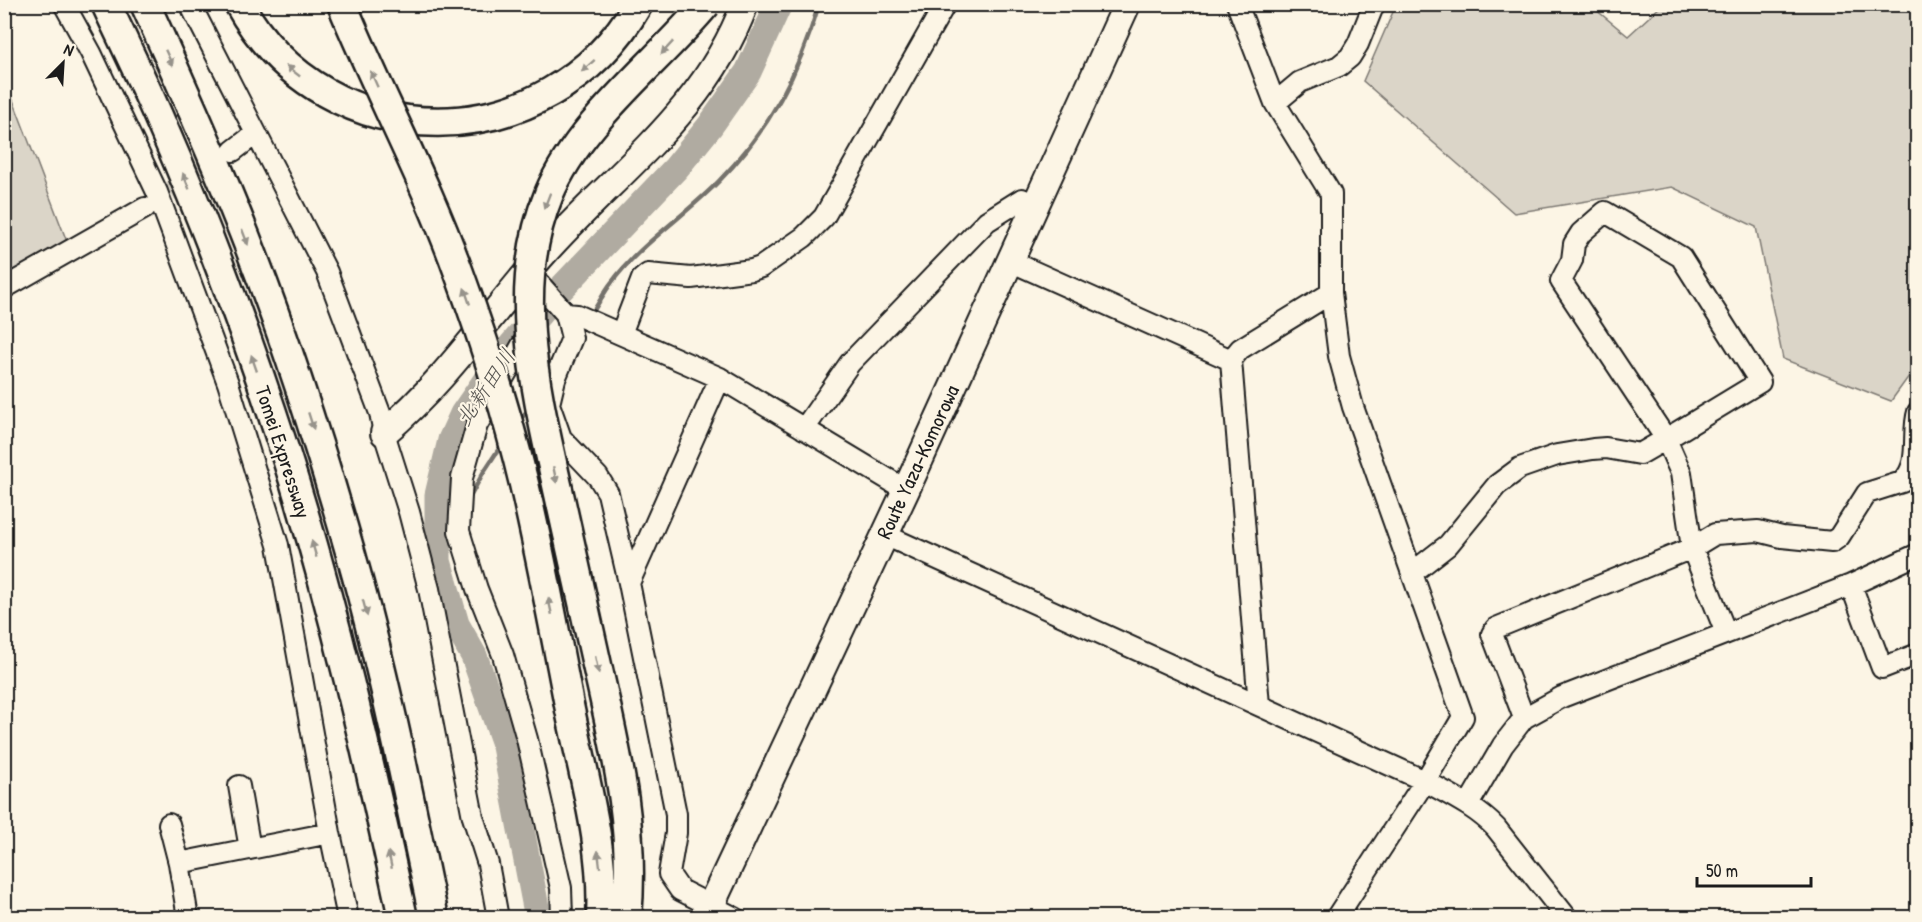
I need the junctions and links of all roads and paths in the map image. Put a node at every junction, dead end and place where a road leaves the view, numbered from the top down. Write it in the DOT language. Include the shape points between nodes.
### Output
graph roads {
  1 [pos="64,4"];
  2 [pos="106,4"];
  3 [pos="145,4"];
  4 [pos="190,4"];
  5 [pos="239,4"];
  6 [pos="342,4"];
  7 [pos="638,4"];
  8 [pos="706,4"];
  9 [pos="745,4"];
  10 [pos="945,4"];
  11 [pos="1127,4"];
  12 [pos="1237,4"];
  13 [pos="1374,4"];
  14 [pos="1275,103"];
  15 [pos="255,134"];
  16 [pos="233,151"];
  17 [pos="1036,206"];
  18 [pos="145,208"];
  19 [pos="1010,261"];
  20 [pos="528,272"];
  21 [pos="4,288"];
  22 [pos="1331,293"];
  23 [pos="551,296"];
  24 [pos="566,314"];
  25 [pos="621,334"];
  26 [pos="1231,360"];
  27 [pos="720,378"];
  28 [pos="1917,412"];
  29 [pos="804,429"];
  30 [pos="384,433"];
  31 [pos="1666,439"];
  32 [pos="906,490"];
  33 [pos="885,535"];
  34 [pos="1692,548"];
  35 [pos="1917,554"];
  36 [pos="1412,573"];
  37 [pos="629,583"];
  38 [pos="1851,585"];
  39 [pos="1726,633"];
  40 [pos="1917,654"];
  41 [pos="1259,705"];
  42 [pos="1524,718"];
  43 [pos="1425,781"];
  44 [pos="239,786"];
  45 [pos="1468,805"];
  46 [pos="169,824"];
  47 [pos="330,833"];
  48 [pos="250,849"];
  49 [pos="179,863"];
  50 [pos="708,912"];
  51 [pos="341,916"];
  52 [pos="188,918"];
  53 [pos="403,918"];
  54 [pos="434,918"];
  55 [pos="498,918"];
  56 [pos="562,918"];
  57 [pos="602,918"];
  58 [pos="627,918"];
  59 [pos="735,918"];
  60 [pos="1336,918"];
  61 [pos="1567,918"];
  1 -- 47 [label="street" via="157,192 228,383 278,545"];
  53 -- 2 [label="highway, Tomei Expressway, one-way" via="352,691 284,448 208,235 165,129"];
  3 -- 54 [label="highway, Tomei Expressway, one-way" via="235,210 310,419 352,557 390,706"];
  4 -- 15 [label="street"];
  7 -- 5 [label="highway, one-way" via="611,42 564,86 501,114 434,123 370,112 310,84 264,43"];
  57 -- 6 [label="highway, one-way, bridge" via="593,819 529,506 508,423 440,224"];
  8 -- 58 [label="highway, one-way, bridge" via="604,113 564,168 540,222 529,284 532,349 542,415 625,794 630,865"];
  9 -- 20 [label="main road" via="719,60 695,97"];
  10 -- 25 [label="street" via="815,228 752,270 691,278 648,274 642,279"];
  11 -- 17 [label="main road, Route Yaza-Komorowa"];
  12 -- 14 [label="street"];
  13 -- 14 [label="street" via="1350,57 1339,66 1300,82"];
  14 -- 22 [label="street" via="1331,194"];
  15 -- 16 [label="street"];
  15 -- 30 [label="street" via="327,272"];
  17 -- 19 [label="main road, Route Yaza-Komorowa"];
  17 -- 29 [label="street" via="1022,200 987,221 850,363"];
  18 -- 21 [label="street"];
  19 -- 26 [label="street"];
  19 -- 32 [label="main road, Route Yaza-Komorowa"];
  20 -- 23 [label="street"];
  20 -- 30 [label="main road" via="446,374"];
  22 -- 26 [label="street" via="1240,349"];
  22 -- 36 [label="street" via="1339,356 1353,407"];
  23 -- 24 [label="street"];
  23 -- 56 [label="street" via="477,425 462,478 459,531 503,655 527,739 561,888"];
  24 -- 25 [label="street"];
  24 -- 37 [label="street" via="572,338 549,404 561,438 608,493"];
  25 -- 27 [label="street"];
  26 -- 41 [label="street"];
  27 -- 29 [label="street"];
  27 -- 37 [label="street"];
  28 -- 34 [label="street" via="1916,452 1905,478 1867,493 1832,542 1758,531 1715,534"];
  29 -- 32 [label="street"];
  30 -- 55 [label="street" via="429,589 473,817 488,864"];
  31 -- 31 [label="street" via="1561,281 1581,233 1605,212 1681,257 1760,382"];
  31 -- 34 [label="street" via="1681,473"];
  31 -- 36 [label="street" via="1640,454 1593,448 1520,468 1497,485 1448,545"];
  32 -- 33 [label="main road, Route Yaza-Komorowa"];
  33 -- 41 [label="street"];
  33 -- 50 [label="main road, Route Yaza-Komorowa"];
  34 -- 39 [label="street"];
  34 -- 42 [label="street" via="1496,628 1492,634"];
  35 -- 38 [label="street"];
  36 -- 43 [label="street" via="1463,717"];
  37 -- 50 [label="street" via="676,814 669,874 680,890"];
  38 -- 39 [label="street"];
  38 -- 40 [label="street" via="1882,668"];
  39 -- 42 [label="street" via="1562,697"];
  41 -- 43 [label="street"];
  42 -- 45 [label="street" via="1503,745"];
  43 -- 45 [label="street"];
  43 -- 60 [label="street"];
  44 -- 48 [label="street"];
  45 -- 61 [label="street" via="1496,828"];
  46 -- 49 [label="street"];
  47 -- 48 [label="street"];
  47 -- 51 [label="street"];
  48 -- 49 [label="street"];
  49 -- 52 [label="street"];
  50 -- 59 [label="street"];
}
